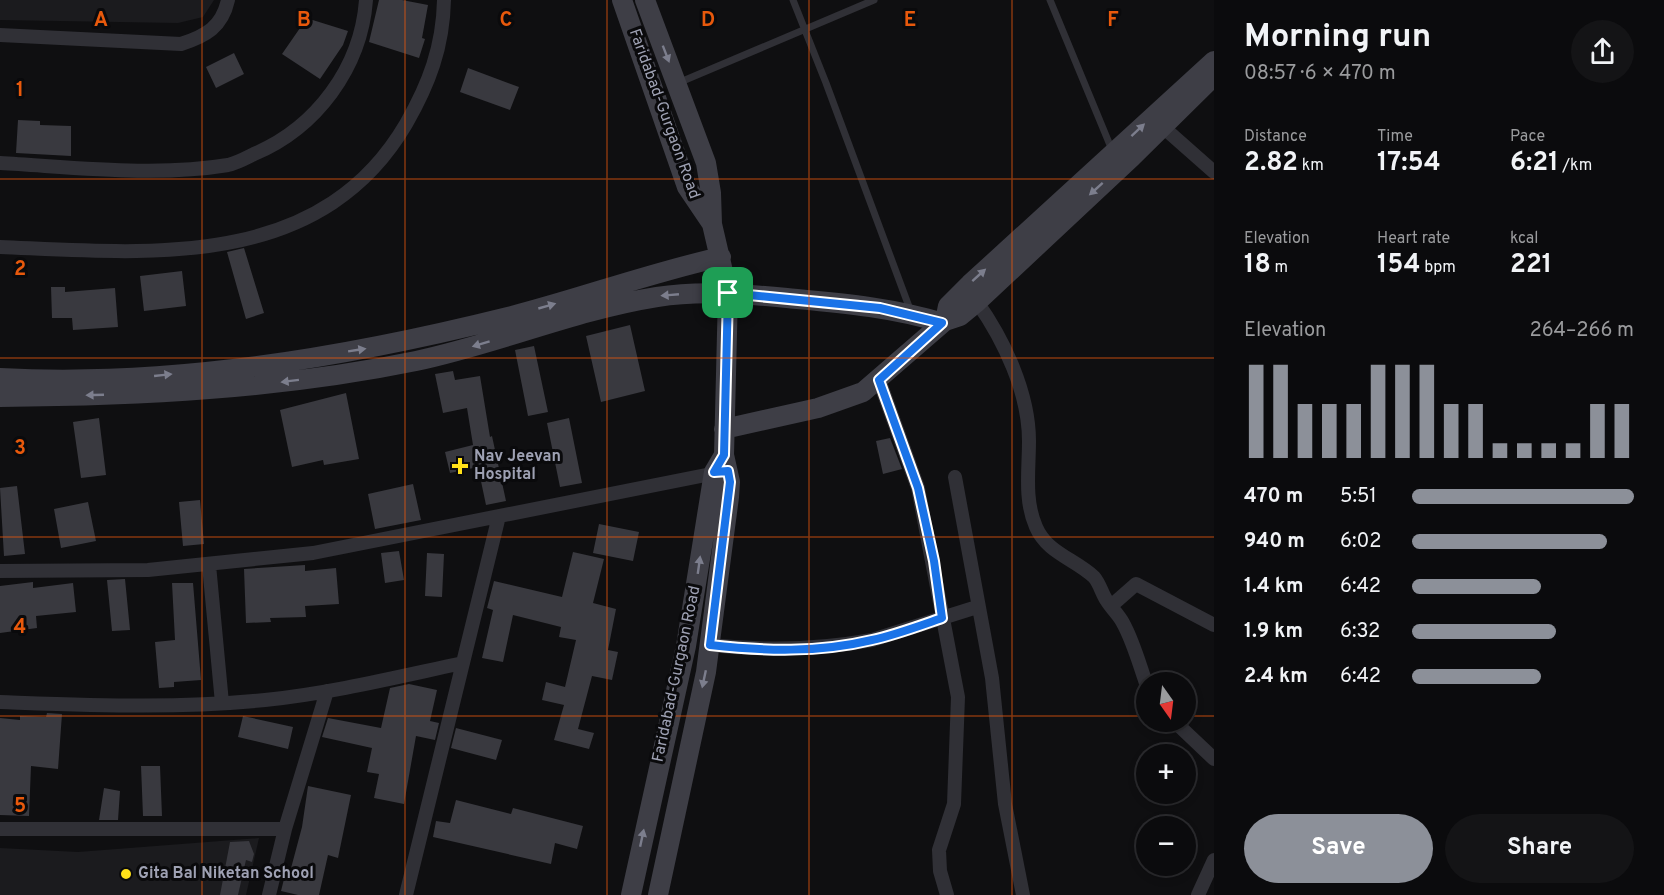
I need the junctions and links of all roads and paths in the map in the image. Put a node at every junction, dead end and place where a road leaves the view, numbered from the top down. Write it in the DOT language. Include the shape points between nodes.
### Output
graph roads {
  1 [pos="228,0"];
  2 [pos="366,0"];
  3 [pos="444,0"];
  4 [pos="622,0"];
  5 [pos="645,0"];
  6 [pos="793,0"];
  7 [pos="874,0"];
  8 [pos="1050,0"];
  9 [pos="804,28"];
  10 [pos="0,35"];
  11 [pos="1214,61"];
  12 [pos="1214,76"];
  13 [pos="678,83"];
  14 [pos="1162,127"];
  15 [pos="1114,152"];
  16 [pos="0,163"];
  17 [pos="1214,172"];
  18 [pos="712,224"];
  19 [pos="0,247"];
  20 [pos="722,257"];
  21 [pos="728,293"];
  22 [pos="977,302"];
  23 [pos="912,314"];
  24 [pos="944,322"];
  25 [pos="0,378"];
  26 [pos="879,380"];
  27 [pos="0,396"];
  28 [pos="724,429"];
  29 [pos="722,466"];
  30 [pos="955,477"];
  31 [pos="499,516"];
  32 [pos="209,565"];
  33 [pos="0,571"];
  34 [pos="1111,606"];
  35 [pos="977,607"];
  36 [pos="942,618"];
  37 [pos="1214,625"];
  38 [pos="710,645"];
  39 [pos="463,663"];
  40 [pos="1142,672"];
  41 [pos="327,691"];
  42 [pos="0,702"];
  43 [pos="222,703"];
  44 [pos="1186,732"];
  45 [pos="1214,759"];
  46 [pos="285,829"];
  47 [pos="0,830"];
  48 [pos="1214,860"];
  49 [pos="269,895"];
  50 [pos="406,895"];
  51 [pos="631,895"];
  52 [pos="658,895"];
  53 [pos="947,895"];
  54 [pos="1023,895"];
  55 [pos="1198,895"];
  1 -- 10 [label="street" via="224,17 215,27 201,38 181,44"];
  2 -- 16 [label="street" via="360,37 341,79 320,109 283,140 262,151 230,164 177,169"];
  3 -- 19 [label="street" via="440,47 429,81 391,150 362,181 310,218 199,248 165,251"];
  4 -- 18 [label="street, Faridabad-Gurgaon Road" via="687,187"];
  5 -- 13 [label="street, Faridabad-Gurgaon Road, one-way"];
  6 -- 9 [label="lane"];
  7 -- 9 [label="lane"];
  8 -- 15 [label="lane"];
  9 -- 13 [label="lane"];
  9 -- 23 [label="lane"];
  15 -- 11 [label="street, one-way"];
  12 -- 14 [label="street"];
  13 -- 18 [label="street, Faridabad-Gurgaon Road" via="706,163"];
  14 -- 17 [label="street"];
  14 -- 22 [label="street, one-way"];
  24 -- 15 [label="street, one-way" via="948,306 963,290"];
  18 -- 20 [label="street, Faridabad-Gurgaon Road"];
  20 -- 21 [label="street, Faridabad-Gurgaon Road"];
  25 -- 20 [label="street, one-way" via="148,377 365,349 509,317"];
  21 -- 23 [label="street" via="845,303"];
  21 -- 27 [label="street, one-way" via="659,296 437,356 348,373 142,394"];
  21 -- 28 [label="street, Faridabad-Gurgaon Road"];
  22 -- 24 [label="street" via="960,316"];
  22 -- 34 [label="street" via="992,324 1020,392 1028,429 1028,494 1037,530 1066,560 1094,577"];
  23 -- 24 [label="street"];
  24 -- 26 [label="street"];
  26 -- 28 [label="street" via="848,400"];
  26 -- 36 [label="street" via="918,488"];
  28 -- 29 [label="street, Faridabad-Gurgaon Road"];
  29 -- 31 [label="street"];
  29 -- 38 [label="street, Faridabad-Gurgaon Road" via="729,497"];
  51 -- 29 [label="street, Faridabad-Gurgaon Road, one-way"];
  30 -- 35 [label="street"];
  31 -- 32 [label="street" via="313,553"];
  31 -- 39 [label="street"];
  32 -- 33 [label="street" via="148,570"];
  32 -- 43 [label="street"];
  34 -- 37 [label="street" via="1136,584"];
  34 -- 40 [label="street" via="1123,622"];
  35 -- 36 [label="street"];
  35 -- 54 [label="street" via="992,678 1005,804"];
  36 -- 38 [label="street" via="872,640 823,648 763,650"];
  36 -- 53 [label="street" via="960,716 954,804 939,850"];
  38 -- 52 [label="street, Faridabad-Gurgaon Road, one-way"];
  39 -- 41 [label="street"];
  39 -- 50 [label="street"];
  41 -- 43 [label="street"];
  41 -- 46 [label="street"];
  42 -- 43 [label="street" via="132,706"];
  44 -- 45 [label="street"];
  46 -- 47 [label="street"];
  46 -- 49 [label="street"];
  48 -- 55 [label="street"];
}
